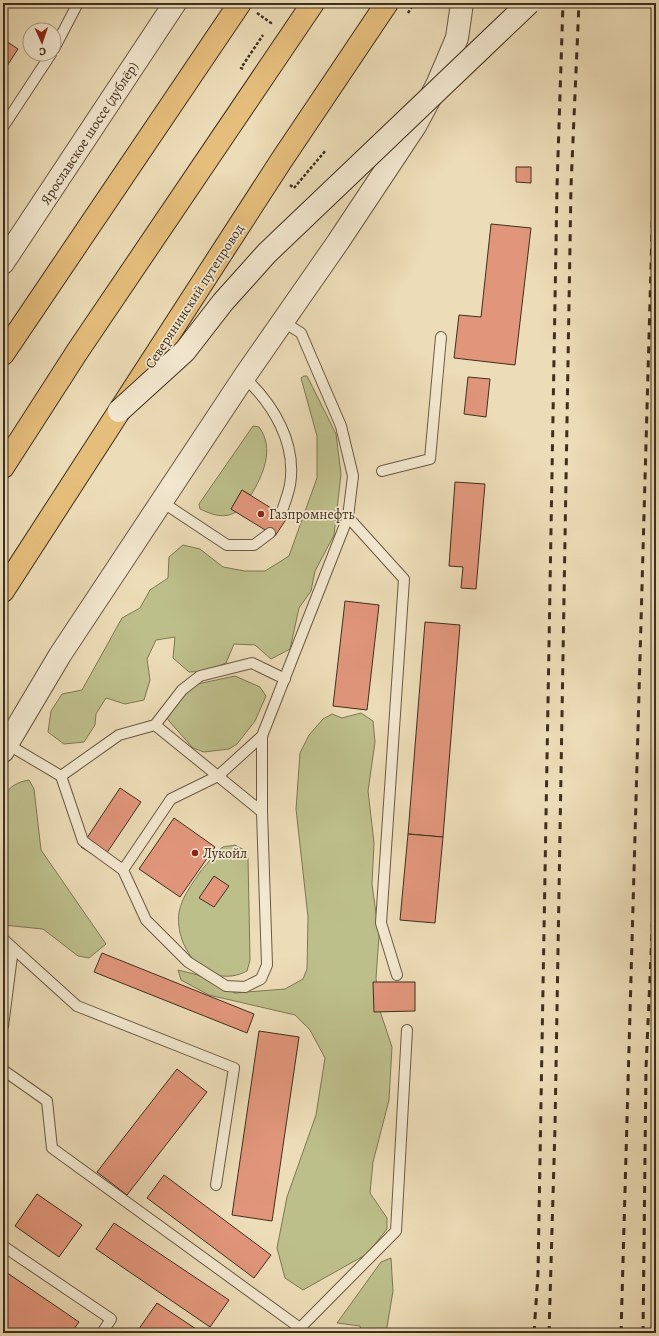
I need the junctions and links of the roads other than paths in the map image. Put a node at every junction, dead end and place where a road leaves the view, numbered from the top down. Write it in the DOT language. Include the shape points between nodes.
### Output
graph roads {
  1 [pos="78,3"];
  2 [pos="175,3"];
  3 [pos="240,3"];
  4 [pos="250,3"];
  5 [pos="313,3"];
  6 [pos="387,3"];
  7 [pos="462,3"];
  8 [pos="529,3"];
  9 [pos="62,34"];
  10 [pos="46,62"];
  11 [pos="3,127"];
  12 [pos="99,226"];
  13 [pos="3,263"];
  14 [pos="282,322"];
  15 [pos="441,337"];
  16 [pos="3,354"];
  17 [pos="244,377"];
  18 [pos="120,411"];
  19 [pos="3,467"];
  20 [pos="382,471"];
  21 [pos="162,502"];
  22 [pos="282,514"];
  23 [pos="348,517"];
  24 [pos="270,533"];
  25 [pos="3,591"];
  26 [pos="285,679"];
  27 [pos="155,725"];
  28 [pos="262,736"];
  29 [pos="5,748"];
  30 [pos="61,776"];
  31 [pos="218,776"];
  32 [pos="262,812"];
  33 [pos="123,870"];
  34 [pos="3,939"];
  35 [pos="13,948"];
  36 [pos="397,975"];
  37 [pos="3,1026"];
  38 [pos="407,1030"];
  39 [pos="3,1070"];
  40 [pos="216,1185"];
  41 [pos="3,1246"];
  42 [pos="299,1331"];
  43 [pos="102,1333"];
  1 -- 9 [label="lane"];
  2 -- 13 [label="street, Ярославское шоссе (дублёр)"];
  3 -- 16 [label="main road"];
  4 -- 12 [label="lane"];
  5 -- 19 [label="main road" via="77,352"];
  6 -- 18 [label="main road, Северянинский путепровод, bridge" via="281,161"];
  7 -- 14 [label="street" via="457,38 437,85 415,126"];
  8 -- 18 [label="street, bridge" via="267,253 185,351"];
  10 -- 11 [label="lane"];
  14 -- 17 [label="street"];
  14 -- 23 [label="lane" via="301,334 341,426 353,476"];
  15 -- 20 [label="lane" via="430,459"];
  17 -- 21 [label="street"];
  17 -- 22 [label="lane" via="261,392 282,425 290,456 290,484"];
  18 -- 25 [label="main road, Северянинский путепровод"];
  21 -- 24 [label="lane" via="227,545 254,545"];
  21 -- 29 [label="street" via="60,655"];
  23 -- 26 [label="lane"];
  23 -- 36 [label="lane" via="404,579 381,923"];
  26 -- 27 [label="lane" via="252,663 200,676 182,690"];
  26 -- 28 [label="lane"];
  27 -- 30 [label="lane" via="119,735"];
  27 -- 31 [label="lane"];
  28 -- 31 [label="lane"];
  28 -- 32 [label="lane"];
  29 -- 30 [label="lane"];
  30 -- 33 [label="lane" via="83,841"];
  31 -- 32 [label="lane"];
  31 -- 33 [label="lane" via="172,799"];
  32 -- 33 [label="lane" via="266,965 260,979 245,987 226,986 188,962 146,920"];
  34 -- 35 [label="lane"];
  35 -- 37 [label="lane"];
  35 -- 40 [label="lane" via="77,1006 234,1068"];
  38 -- 42 [label="lane" via="396,1231"];
  39 -- 42 [label="lane" via="47,1101 52,1148"];
  41 -- 43 [label="lane" via="111,1320"];
}
